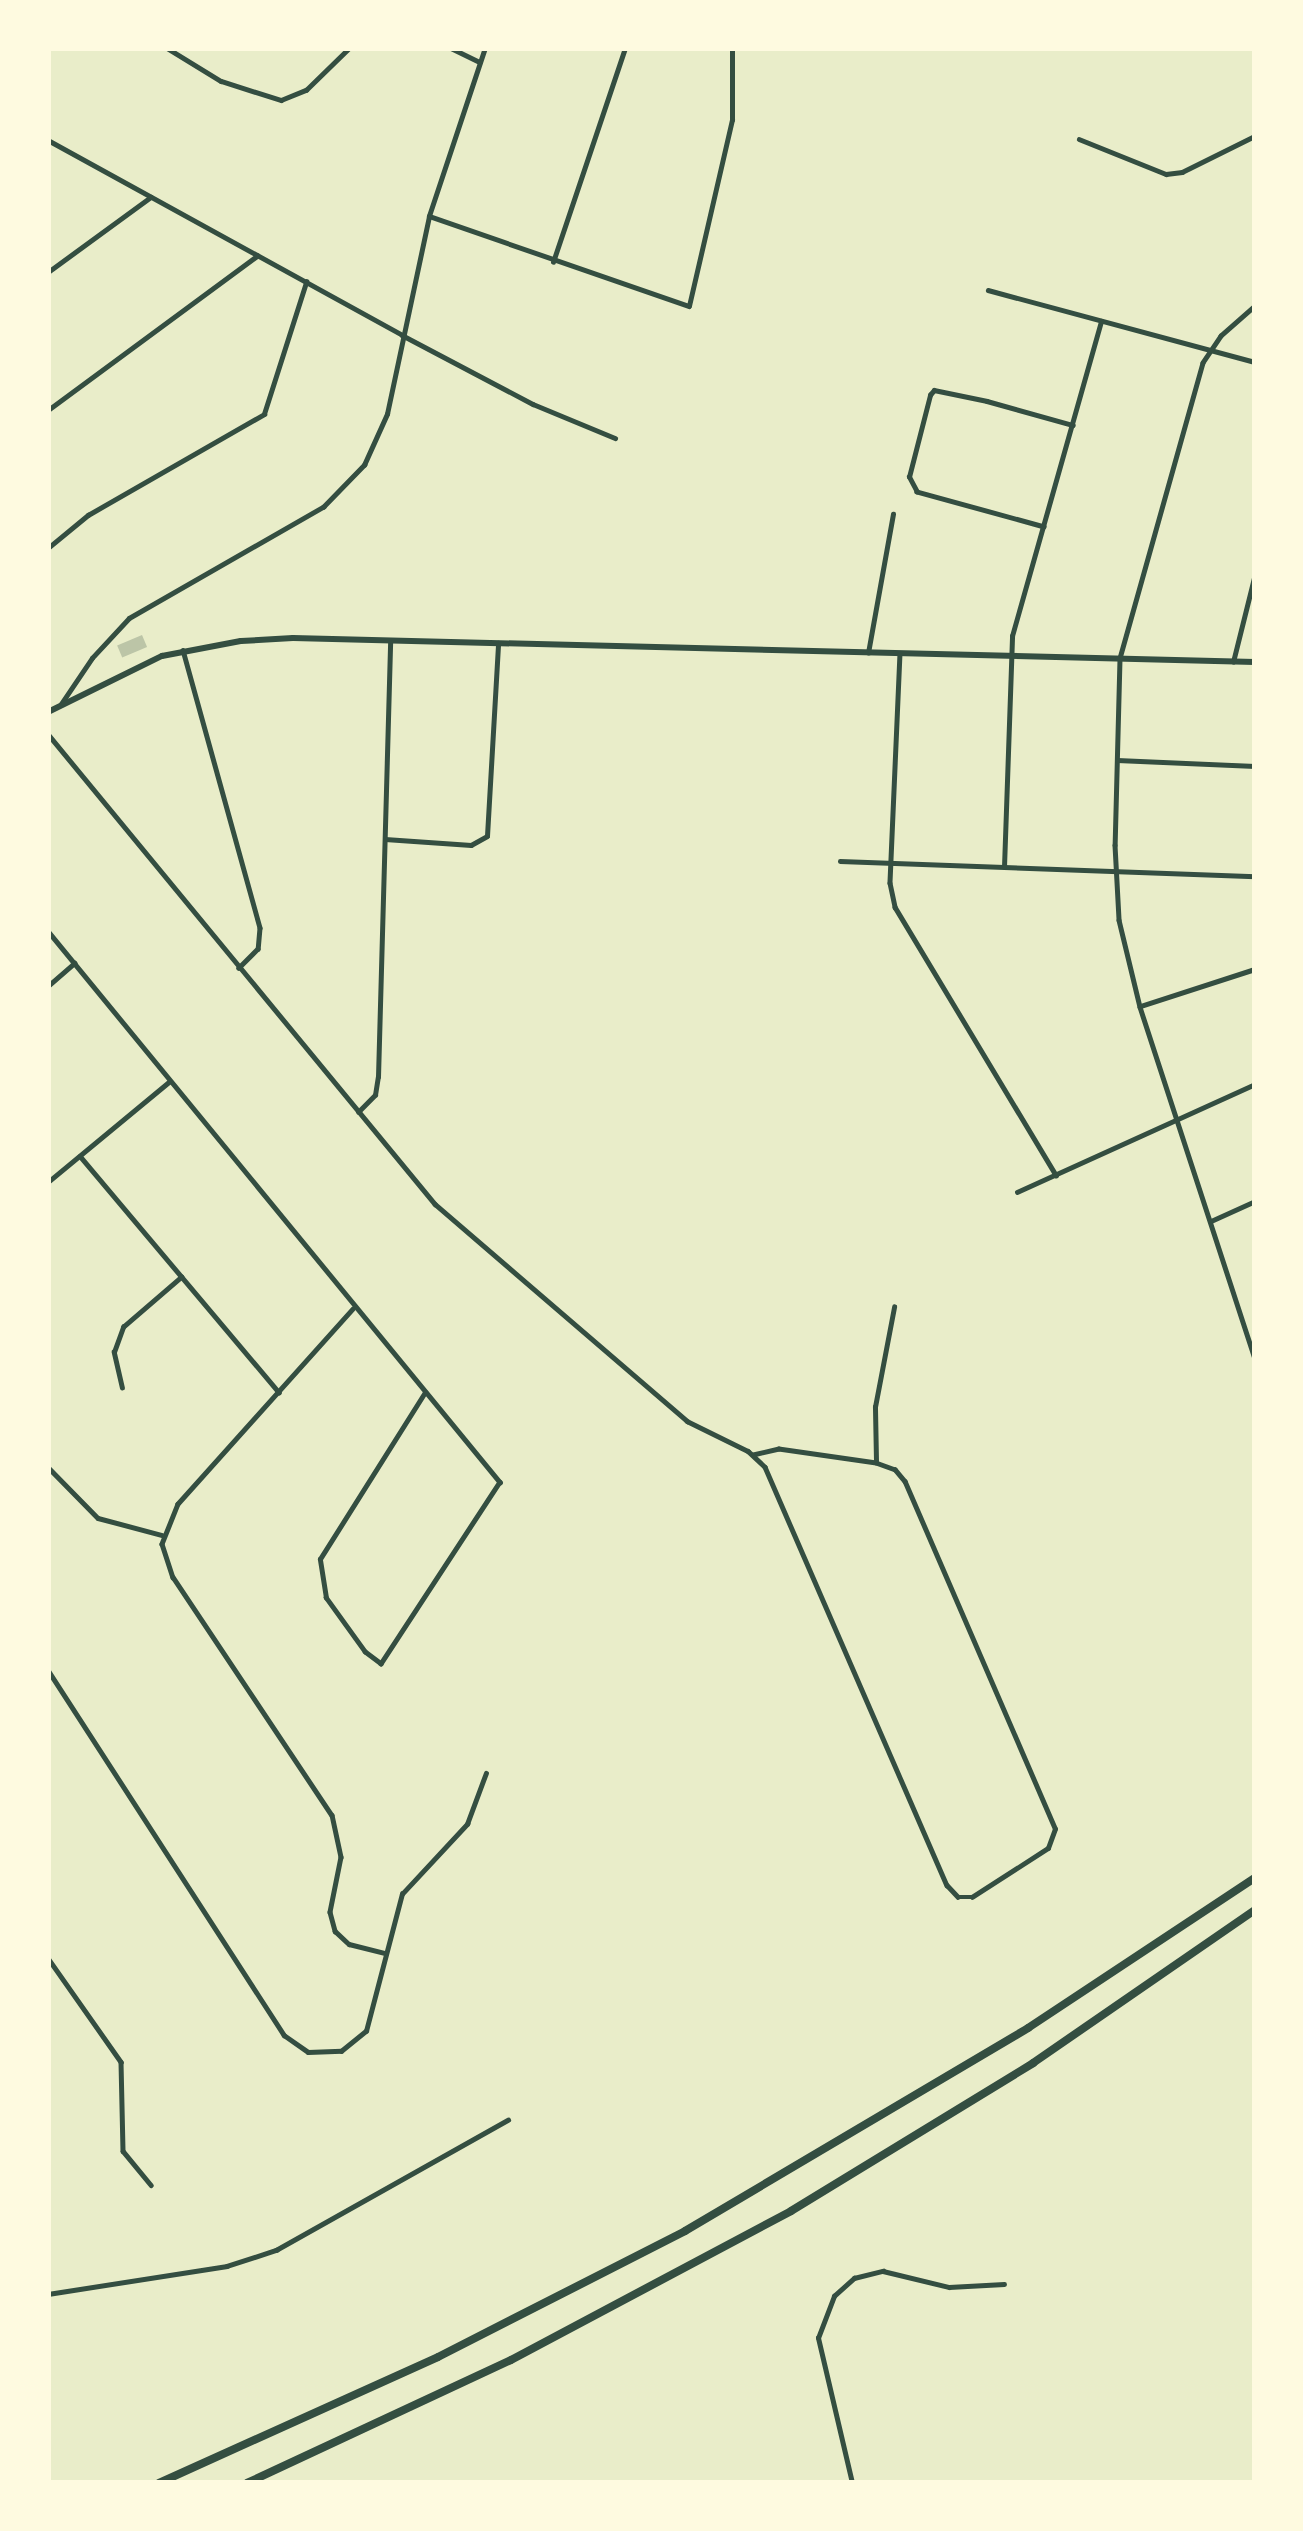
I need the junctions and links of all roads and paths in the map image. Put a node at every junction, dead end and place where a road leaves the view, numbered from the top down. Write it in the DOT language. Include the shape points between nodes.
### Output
graph roads {
  1 [pos="167,48"];
  2 [pos="349,48"];
  3 [pos="451,48"];
  4 [pos="485,48"];
  5 [pos="625,48"];
  6 [pos="732,48"];
  7 [pos="480,62"];
  8 [pos="1255,136"];
  9 [pos="1079,139"];
  10 [pos="48,140"];
  11 [pos="151,196"];
  12 [pos="429,216"];
  13 [pos="257,256"];
  14 [pos="553,262"];
  15 [pos="48,272"];
  16 [pos="306,282"];
  17 [pos="988,290"];
  18 [pos="1255,306"];
  19 [pos="1102,321"];
  20 [pos="402,335"];
  21 [pos="1210,350"];
  22 [pos="1255,362"];
  23 [pos="48,410"];
  24 [pos="1073,425"];
  25 [pos="615,438"];
  26 [pos="893,514"];
  27 [pos="1045,527"];
  28 [pos="48,548"];
  29 [pos="1255,574"];
  30 [pos="390,641"];
  31 [pos="498,644"];
  32 [pos="183,650"];
  33 [pos="868,652"];
  34 [pos="900,653"];
  35 [pos="1009,656"];
  36 [pos="1120,659"];
  37 [pos="1233,662"];
  38 [pos="1255,662"];
  39 [pos="60,705"];
  40 [pos="48,712"];
  41 [pos="48,734"];
  42 [pos="1117,760"];
  43 [pos="1255,766"];
  44 [pos="385,839"];
  45 [pos="840,861"];
  46 [pos="891,863"];
  47 [pos="1004,867"];
  48 [pos="1116,871"];
  49 [pos="1255,876"];
  50 [pos="48,931"];
  51 [pos="74,963"];
  52 [pos="239,968"];
  53 [pos="1255,969"];
  54 [pos="48,986"];
  55 [pos="1141,1006"];
  56 [pos="169,1082"];
  57 [pos="1255,1084"];
  58 [pos="358,1112"];
  59 [pos="1176,1120"];
  60 [pos="80,1156"];
  61 [pos="1056,1174"];
  62 [pos="48,1182"];
  63 [pos="1017,1192"];
  64 [pos="1255,1201"];
  65 [pos="1210,1221"];
  66 [pos="182,1276"];
  67 [pos="894,1306"];
  68 [pos="354,1308"];
  69 [pos="1255,1358"];
  70 [pos="122,1388"];
  71 [pos="279,1392"];
  72 [pos="425,1392"];
  73 [pos="754,1455"];
  74 [pos="876,1463"];
  75 [pos="48,1467"];
  76 [pos="162,1535"];
  77 [pos="48,1670"];
  78 [pos="486,1773"];
  79 [pos="1255,1877"];
  80 [pos="1255,1910"];
  81 [pos="386,1953"];
  82 [pos="48,1958"];
  83 [pos="508,2120"];
  84 [pos="151,2185"];
  85 [pos="1004,2284"];
  86 [pos="48,2294"];
  87 [pos="159,2483"];
  88 [pos="247,2483"];
  89 [pos="852,2483"];
  1 -- 2 [label="street" via="221,81 281,100 306,90"];
  3 -- 7 [label="street"];
  4 -- 7 [label="street"];
  5 -- 14 [label="street"];
  6 -- 14 [label="street" via="730,136 689,306"];
  7 -- 12 [label="street"];
  8 -- 9 [label="street" via="1166,174"];
  10 -- 11 [label="street"];
  11 -- 13 [label="street"];
  11 -- 15 [label="street"];
  12 -- 14 [label="street"];
  12 -- 20 [label="street"];
  13 -- 16 [label="street"];
  13 -- 23 [label="street"];
  16 -- 20 [label="street"];
  16 -- 28 [label="street" via="264,414 88,515"];
  17 -- 19 [label="street"];
  18 -- 21 [label="street"];
  19 -- 21 [label="street"];
  19 -- 24 [label="street"];
  20 -- 25 [label="street"];
  20 -- 39 [label="street" via="387,414 353,480 303,519 129,618"];
  21 -- 22 [label="street"];
  21 -- 36 [label="street"];
  24 -- 27 [label="street"];
  24 -- 27 [label="street" via="934,390 911,484 917,493"];
  26 -- 33 [label="street"];
  27 -- 35 [label="street"];
  29 -- 37 [label="street"];
  30 -- 31 [label="main road"];
  30 -- 32 [label="main road" via="276,639"];
  30 -- 44 [label="street"];
  31 -- 33 [label="main road"];
  31 -- 44 [label="street" via="487,836 472,844"];
  32 -- 39 [label="main road"];
  32 -- 52 [label="street" via="260,928 258,950"];
  33 -- 34 [label="main road"];
  34 -- 35 [label="main road"];
  34 -- 46 [label="street"];
  35 -- 36 [label="main road"];
  35 -- 47 [label="street"];
  36 -- 37 [label="main road"];
  36 -- 42 [label="street"];
  37 -- 38 [label="main road"];
  39 -- 40 [label="main road"];
  41 -- 52 [label="street"];
  42 -- 43 [label="street"];
  42 -- 48 [label="street"];
  44 -- 58 [label="street" via="377,1087"];
  45 -- 46 [label="street"];
  46 -- 47 [label="street"];
  46 -- 61 [label="street" via="900,919"];
  47 -- 48 [label="street"];
  48 -- 49 [label="street"];
  48 -- 55 [label="street"];
  50 -- 51 [label="street"];
  51 -- 54 [label="street"];
  51 -- 56 [label="street"];
  52 -- 58 [label="street"];
  53 -- 55 [label="street"];
  55 -- 59 [label="street"];
  56 -- 60 [label="street"];
  56 -- 68 [label="street"];
  57 -- 59 [label="street"];
  58 -- 73 [label="street" via="452,1220 687,1421"];
  59 -- 61 [label="street"];
  59 -- 65 [label="street"];
  60 -- 62 [label="street"];
  60 -- 66 [label="street"];
  61 -- 63 [label="street"];
  64 -- 65 [label="street"];
  65 -- 69 [label="street"];
  66 -- 70 [label="street" via="123,1327 115,1352"];
  66 -- 71 [label="street"];
  67 -- 74 [label="street" via="875,1407"];
  68 -- 71 [label="street"];
  68 -- 72 [label="street"];
  71 -- 76 [label="street" via="178,1504"];
  72 -- 72 [label="street" via="500,1483 381,1664 326,1598 320,1558"];
  73 -- 74 [label="street" via="779,1449"];
  73 -- 74 [label="street" via="783,1500 947,1885 968,1898 1045,1851 1055,1829 902,1477"];
  75 -- 76 [label="street" via="98,1518"];
  76 -- 81 [label="street" via="173,1577 332,1816 341,1857 334,1931 349,1944"];
  77 -- 81 [label="street" via="289,2041 325,2054 355,2043 370,2024"];
  78 -- 81 [label="street" via="473,1816 402,1894"];
  79 -- 87 [label="highway" via="1028,2028 685,2231 405,2373"];
  80 -- 88 [label="highway" via="1049,2053 791,2211 531,2350"];
  82 -- 84 [label="street" via="121,2062 123,2151"];
  83 -- 86 [label="street" via="276,2250 227,2266"];
  85 -- 89 [label="street" via="949,2287 883,2271 854,2278 834,2296 818,2338"];
}
